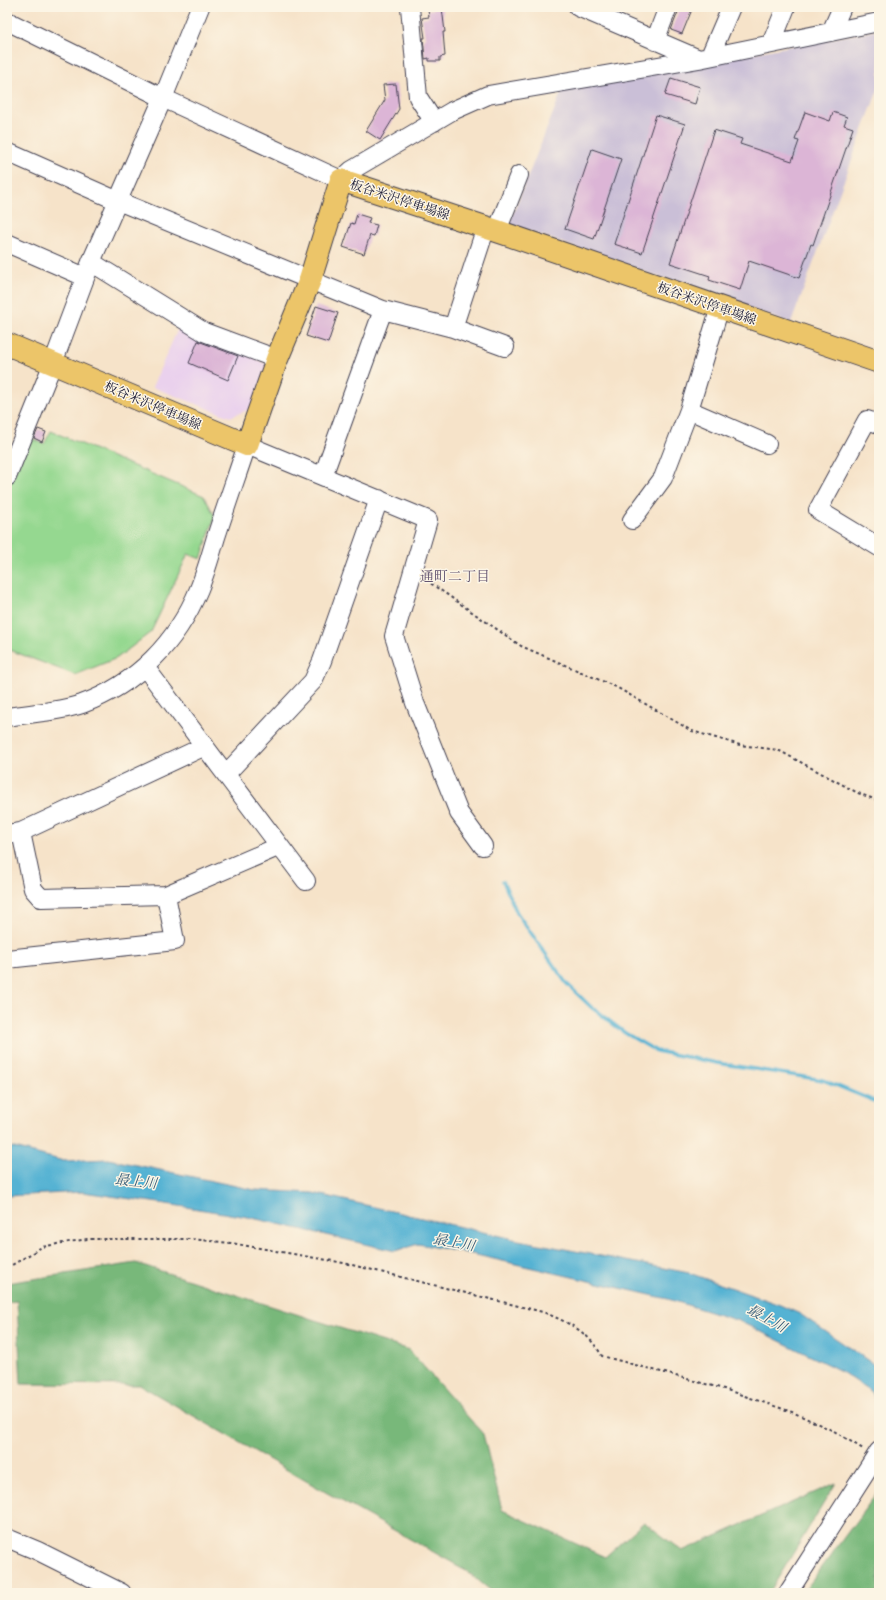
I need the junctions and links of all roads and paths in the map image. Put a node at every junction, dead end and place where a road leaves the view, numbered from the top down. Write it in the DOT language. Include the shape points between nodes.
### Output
graph roads {
  1 [pos="200,7"];
  2 [pos="410,7"];
  3 [pos="578,7"];
  4 [pos="668,7"];
  5 [pos="731,7"];
  6 [pos="786,7"];
  7 [pos="842,7"];
  8 [pos="7,21"];
  9 [pos="879,22"];
  10 [pos="831,32"];
  11 [pos="654,41"];
  12 [pos="771,44"];
  13 [pos="704,58"];
  14 [pos="163,98"];
  15 [pos="434,122"];
  16 [pos="7,152"];
  17 [pos="519,175"];
  18 [pos="341,180"];
  19 [pos="118,201"];
  20 [pos="492,229"];
  21 [pos="7,243"];
  22 [pos="88,270"];
  23 [pos="310,280"];
  24 [pos="720,307"];
  25 [pos="383,310"];
  26 [pos="453,328"];
  27 [pos="7,344"];
  28 [pos="505,347"];
  29 [pos="277,359"];
  30 [pos="879,362"];
  31 [pos="53,363"];
  32 [pos="689,410"];
  33 [pos="879,424"];
  34 [pos="247,444"];
  35 [pos="767,444"];
  36 [pos="323,476"];
  37 [pos="7,477"];
  38 [pos="379,499"];
  39 [pos="632,520"];
  40 [pos="879,547"];
  41 [pos="413,571"];
  42 [pos="145,668"];
  43 [pos="7,717"];
  44 [pos="205,746"];
  45 [pos="226,774"];
  46 [pos="879,801"];
  47 [pos="14,833"];
  48 [pos="280,846"];
  49 [pos="483,846"];
  50 [pos="306,881"];
  51 [pos="166,895"];
  52 [pos="7,959"];
  53 [pos="7,1268"];
  54 [pos="877,1454"];
  55 [pos="7,1538"];
  56 [pos="122,1593"];
  57 [pos="788,1593"];
  1 -- 14 [label="street"];
  2 -- 15 [label="street" via="418,97"];
  3 -- 11 [label="street"];
  4 -- 11 [label="street"];
  5 -- 13 [label="street"];
  6 -- 12 [label="street"];
  7 -- 10 [label="street"];
  8 -- 14 [label="street"];
  9 -- 10 [label="street"];
  10 -- 12 [label="street"];
  11 -- 13 [label="street"];
  12 -- 13 [label="street"];
  13 -- 15 [label="street" via="488,95"];
  14 -- 18 [label="street"];
  14 -- 19 [label="street"];
  15 -- 18 [label="street" via="352,170"];
  16 -- 19 [label="street"];
  17 -- 20 [label="street"];
  18 -- 20 [label="main road, 板谷米沢停車場線"];
  18 -- 23 [label="main road, 板谷米沢停車場線"];
  19 -- 22 [label="street"];
  19 -- 23 [label="street"];
  20 -- 24 [label="main road, 板谷米沢停車場線"];
  20 -- 26 [label="street"];
  21 -- 22 [label="street"];
  22 -- 29 [label="street" via="204,332"];
  22 -- 31 [label="street"];
  23 -- 25 [label="street"];
  23 -- 29 [label="main road, 板谷米沢停車場線"];
  24 -- 30 [label="main road, 板谷米沢停車場線"];
  24 -- 32 [label="street"];
  25 -- 26 [label="street"];
  25 -- 36 [label="street"];
  26 -- 28 [label="street"];
  27 -- 31 [label="main road, 板谷米沢停車場線"];
  29 -- 34 [label="main road, 板谷米沢停車場線"];
  31 -- 34 [label="main road, 板谷米沢停車場線"];
  31 -- 37 [label="street"];
  32 -- 35 [label="street"];
  32 -- 39 [label="street" via="663,478"];
  33 -- 40 [label="street" via="867,420 818,510"];
  34 -- 36 [label="street"];
  34 -- 42 [label="street" via="196,595 171,640"];
  36 -- 38 [label="street"];
  38 -- 41 [label="street" via="428,520"];
  38 -- 45 [label="street" via="313,681"];
  41 -- 46 [label="path" via="521,646 616,687 692,731 740,746 778,750 858,793"];
  41 -- 49 [label="street" via="394,636 415,703 459,813"];
  42 -- 43 [label="street" via="115,689 82,704"];
  42 -- 44 [label="street"];
  44 -- 45 [label="street"];
  44 -- 47 [label="street"];
  45 -- 48 [label="street"];
  47 -- 51 [label="street" via="32,889 41,898"];
  48 -- 50 [label="street"];
  48 -- 51 [label="street"];
  51 -- 52 [label="street" via="175,941"];
  53 -- 54 [label="path" via="42,1247 87,1239 191,1238 231,1242 344,1263 543,1312 564,1320 582,1331 602,1356 724,1389 792,1412"];
  54 -- 57 [label="street"];
  55 -- 56 [label="street"];
}
